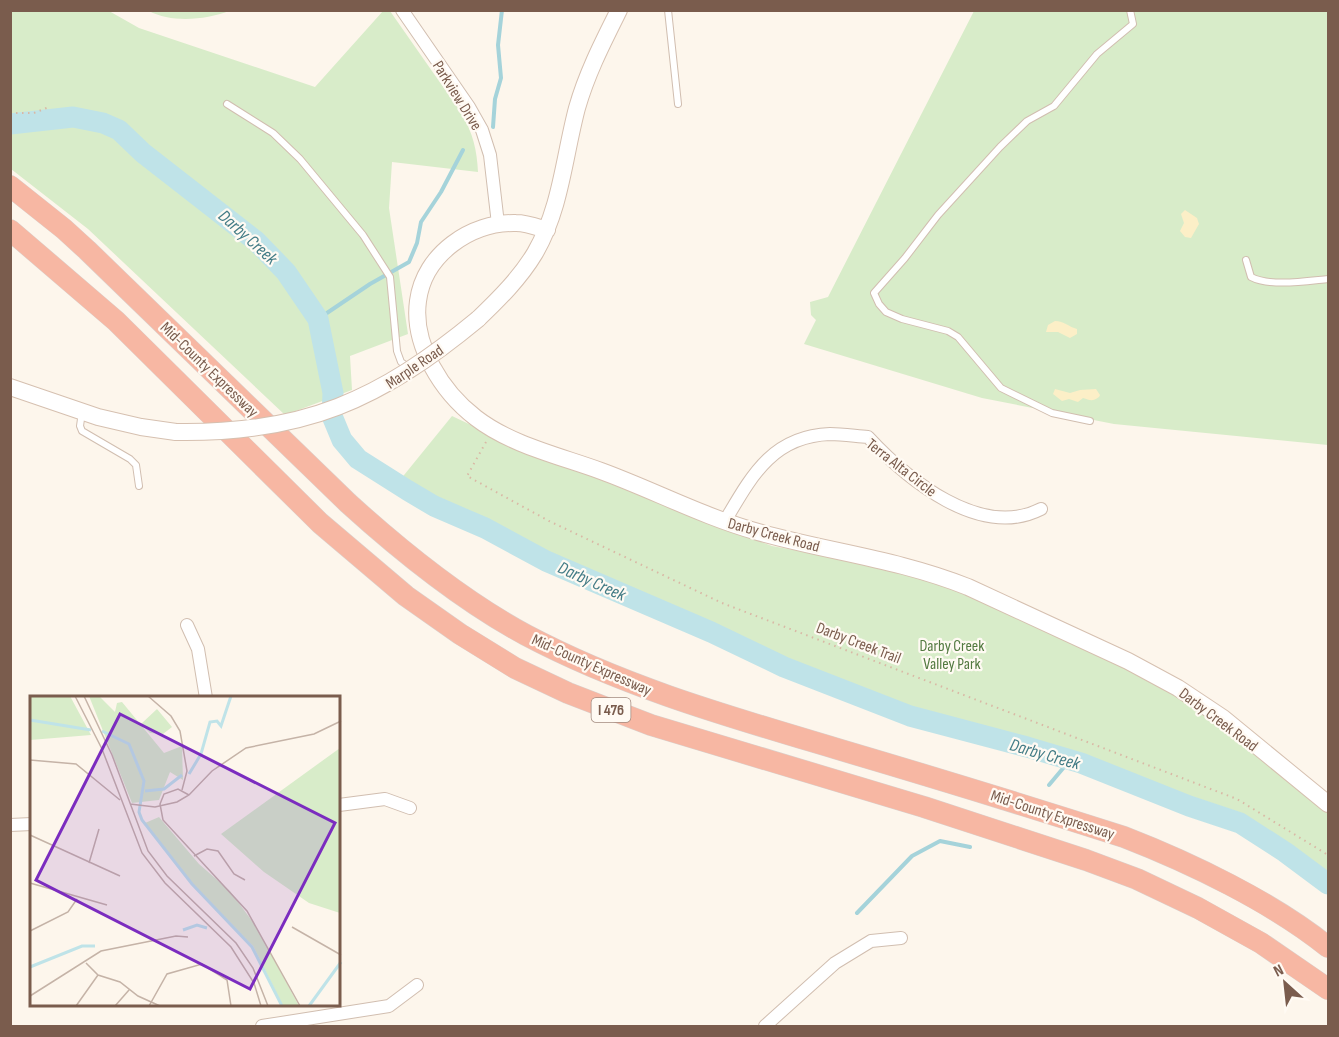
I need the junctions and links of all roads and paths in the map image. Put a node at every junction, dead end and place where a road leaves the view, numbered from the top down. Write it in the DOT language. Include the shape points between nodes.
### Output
graph roads {
  1 [pos="402,10"];
  2 [pos="619,10"];
  3 [pos="668,10"];
  4 [pos="1130,10"];
  5 [pos="227,104"];
  6 [pos="678,104"];
  7 [pos="48,107"];
  8 [pos="10,113"];
  9 [pos="10,186"];
  10 [pos="498,224"];
  11 [pos="10,230"];
  12 [pos="547,230"];
  13 [pos="1246,260"];
  14 [pos="1329,279"];
  15 [pos="418,370"];
  16 [pos="10,387"];
  17 [pos="82,412"];
  18 [pos="1090,421"];
  19 [pos="493,429"];
  20 [pos="139,486"];
  21 [pos="1041,509"];
  22 [pos="725,521"];
  23 [pos="187,625"];
  24 [pos="206,696"];
  25 [pos="1329,804"];
  26 [pos="340,805"];
  27 [pos="410,808"];
  28 [pos="30,824"];
  29 [pos="10,825"];
  30 [pos="1329,855"];
  31 [pos="901,938"];
  32 [pos="1329,947"];
  33 [pos="417,985"];
  34 [pos="1329,989"];
  35 [pos="262,1026"];
  36 [pos="765,1026"];
  1 -- 10 [label="street, Parkview Drive" via="482,130 490,155"];
  2 -- 12 [label="street, Marple Road" via="586,79 558,200"];
  3 -- 6 [label="lane"];
  4 -- 18 [label="lane" via="1133,24 1097,54 1054,106 1027,121 1000,147 874,293 886,312 958,337 1001,388 1052,413"];
  5 -- 15 [label="lane" via="273,133 300,159 386,268 397,351 401,362"];
  7 -- 8 [label="path" via="34,113"];
  9 -- 32 [label="highway, Mid-County Expressway / I 476" via="87,250 385,537 460,593 524,634 601,672 713,712 1151,847 1235,888 1300,925"];
  10 -- 12 [label="street, Darby Creek Road" via="517,223"];
  10 -- 19 [label="street, Darby Creek Road" via="476,229 450,245 431,267 418,300 418,325 431,371 464,408"];
  11 -- 34 [label="highway, Mid-County Expressway / I 476" via="116,321 320,523 406,596 515,668 651,725 924,807 1137,879 1261,943"];
  12 -- 17 [label="street, Marple Road, bridge" via="521,274 478,319 405,374 325,412 245,430 176,432 122,424"];
  13 -- 14 [label="lane" via="1251,277 1256,279"];
  16 -- 17 [label="street, Marple Road"];
  17 -- 20 [label="lane" via="82,431 130,459 136,465"];
  19 -- 22 [label="street, Darby Creek Road"];
  19 -- 30 [label="path, Darby Creek Trail" via="467,476 549,521 722,603 1236,799"];
  21 -- 22 [label="street, Terra Alta Circle" via="1027,516 998,517 968,511 933,493 900,469 868,437 830,434 801,439 773,453 751,477"];
  22 -- 25 [label="street, Darby Creek Road" via="944,578 1128,661 1202,703"];
  23 -- 24 [label="street" via="198,649"];
  26 -- 27 [label="street" via="385,799"];
  28 -- 29 [label="street"];
  31 -- 36 [label="street" via="871,940 835,963"];
  33 -- 35 [label="street" via="389,1006"];
}
